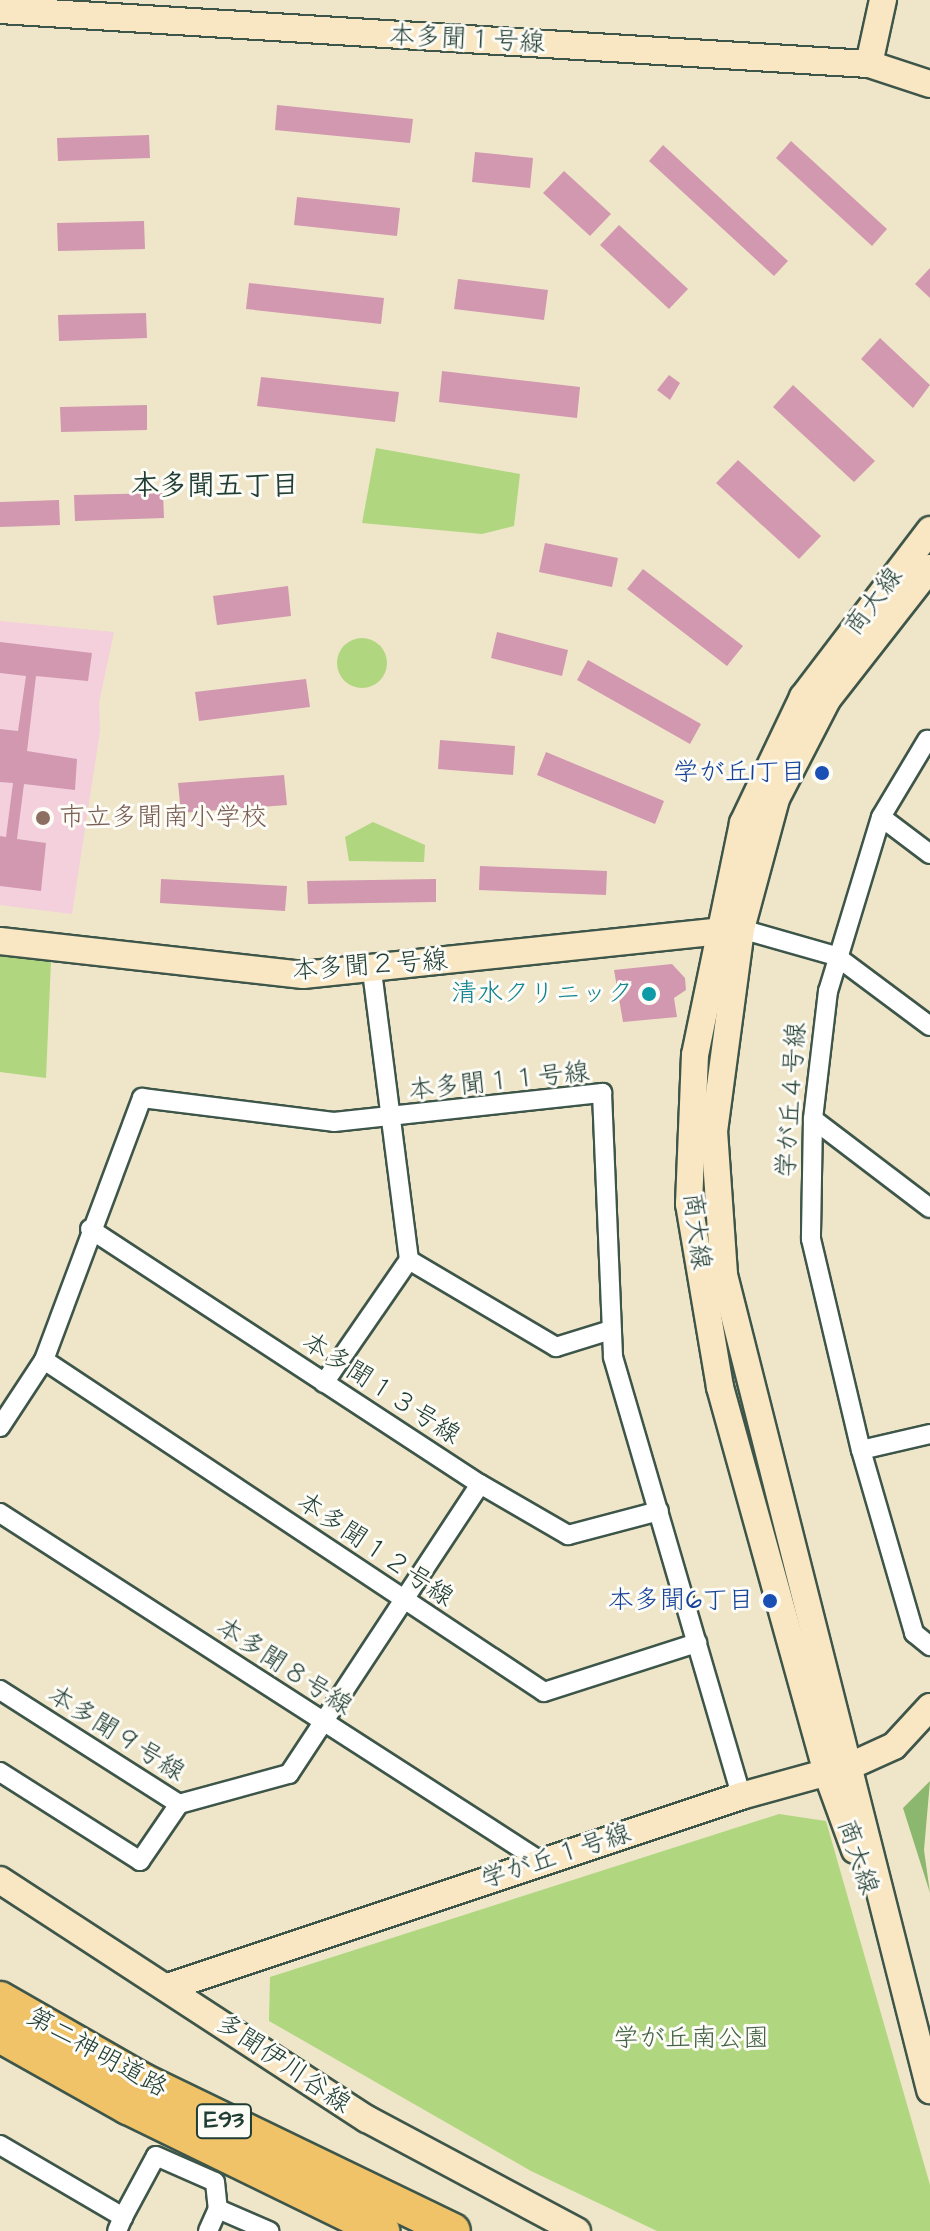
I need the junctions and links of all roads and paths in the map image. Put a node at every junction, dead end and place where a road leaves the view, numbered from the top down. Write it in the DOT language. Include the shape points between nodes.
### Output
graph roads {
  1 [pos="883,0"];
  2 [pos="0,10"];
  3 [pos="197,12"];
  4 [pos="869,64"];
  5 [pos="930,84"];
  6 [pos="930,530"];
  7 [pos="930,568"];
  8 [pos="927,740"];
  9 [pos="881,817"];
  10 [pos="930,854"];
  11 [pos="729,930"];
  12 [pos="0,941"];
  13 [pos="836,956"];
  14 [pos="372,970"];
  15 [pos="930,1026"];
  16 [pos="394,1119"];
  17 [pos="813,1119"];
  18 [pos="930,1208"];
  19 [pos="90,1229"];
  20 [pos="409,1260"];
  21 [pos="611,1330"];
  22 [pos="44,1360"];
  23 [pos="324,1383"];
  24 [pos="0,1427"];
  25 [pos="930,1434"];
  26 [pos="861,1450"];
  27 [pos="480,1484"];
  28 [pos="659,1511"];
  29 [pos="0,1513"];
  30 [pos="402,1600"];
  31 [pos="697,1643"];
  32 [pos="930,1646"];
  33 [pos="0,1690"];
  34 [pos="930,1707"];
  35 [pos="320,1722"];
  36 [pos="839,1770"];
  37 [pos="0,1772"];
  38 [pos="741,1796"];
  39 [pos="179,1804"];
  40 [pos="542,1862"];
  41 [pos="0,1880"];
  42 [pos="168,1987"];
  43 [pos="0,1999"];
  44 [pos="0,2035"];
  45 [pos="930,2090"];
  46 [pos="1,2148"];
  47 [pos="218,2209"];
  48 [pos="120,2224"];
  49 [pos="208,2231"];
  50 [pos="269,2231"];
  51 [pos="382,2231"];
  52 [pos="453,2231"];
  53 [pos="577,2231"];
  1 -- 4 [label="street"];
  2 -- 3 [label="street, 本多聞１号線"];
  3 -- 4 [label="street, 本多聞１号線"];
  4 -- 5 [label="street, 本多聞１号線"];
  6 -- 11 [label="street, 商大線" via="803,697 743,823"];
  7 -- 11 [label="street, 商大線" via="827,700 776,799"];
  8 -- 9 [label="street, 学が丘４号線"];
  9 -- 10 [label="street"];
  9 -- 13 [label="street, 学が丘４号線"];
  11 -- 13 [label="street"];
  11 -- 14 [label="street, 本多聞２号線"];
  11 -- 36 [label="street, 商大線" via="695,1055 689,1204 720,1387"];
  12 -- 14 [label="street, 本多聞２号線" via="303,975"];
  13 -- 15 [label="street"];
  13 -- 17 [label="street, 学が丘４号線"];
  14 -- 16 [label="street"];
  16 -- 19 [label="street, 本多聞１１号線" via="334,1122 142,1098"];
  16 -- 20 [label="street"];
  16 -- 21 [label="street, 本多聞１１号線" via="602,1093"];
  17 -- 18 [label="street"];
  17 -- 26 [label="street, 学が丘４号線" via="811,1239"];
  19 -- 22 [label="street, 本多聞１１号線"];
  19 -- 23 [label="street, 本多聞１３号線"];
  20 -- 21 [label="street" via="556,1347"];
  20 -- 23 [label="street"];
  21 -- 28 [label="street, 本多聞１１号線" via="613,1357"];
  22 -- 24 [label="street, 本多聞１１号線"];
  22 -- 30 [label="street, 本多聞１２号線"];
  23 -- 27 [label="street, 本多聞１３号線"];
  25 -- 26 [label="street"];
  26 -- 32 [label="street, 学が丘４号線" via="914,1633"];
  27 -- 28 [label="street, 本多聞１３号線" via="568,1535"];
  27 -- 30 [label="street, 本多聞９号線"];
  28 -- 31 [label="street, 本多聞１１号線"];
  29 -- 35 [label="street, 本多聞８号線"];
  30 -- 31 [label="street, 本多聞１２号線" via="544,1692"];
  30 -- 35 [label="street, 本多聞９号線"];
  31 -- 38 [label="street, 本多聞１１号線"];
  33 -- 39 [label="street, 本多聞９号線"];
  34 -- 36 [label="street, 学が丘１号線" via="894,1746"];
  35 -- 39 [label="street, 本多聞９号線" via="289,1774"];
  35 -- 40 [label="street, 本多聞８号線"];
  36 -- 38 [label="street, 学が丘１号線"];
  36 -- 45 [label="street, 商大線"];
  37 -- 39 [label="street" via="140,1861"];
  38 -- 40 [label="street, 学が丘１号線"];
  40 -- 42 [label="street, 学が丘１号線"];
  41 -- 42 [label="street, 多聞伊川谷線"];
  42 -- 53 [label="street, 多聞伊川谷線" via="367,2119"];
  43 -- 52 [label="highway, 第二神明道路 / E93" via="143,2081"];
  44 -- 51 [label="highway, 第二神明道路 / E93" via="128,2107"];
  46 -- 48 [label="street"];
  47 -- 48 [label="street" via="215,2182 156,2156"];
  47 -- 49 [label="street"];
  47 -- 50 [label="street"];
}
